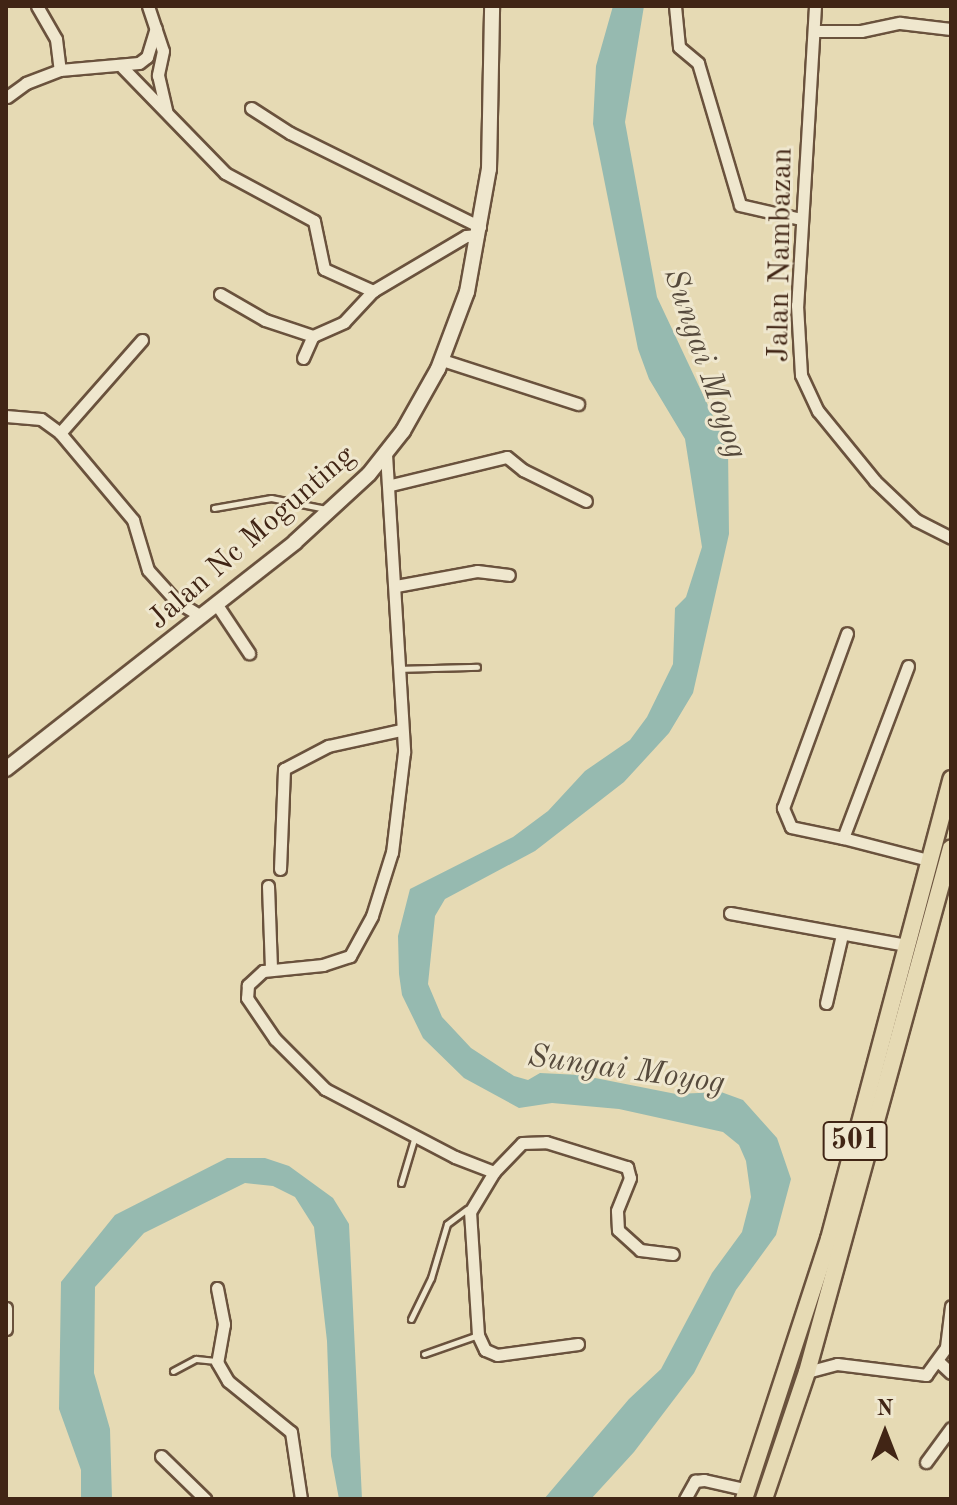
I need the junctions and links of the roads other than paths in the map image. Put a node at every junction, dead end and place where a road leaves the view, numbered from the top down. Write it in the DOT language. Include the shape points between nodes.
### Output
graph roads {
  1 [pos="37,6"];
  2 [pos="148,6"];
  3 [pos="492,6"];
  4 [pos="675,6"];
  5 [pos="815,6"];
  6 [pos="156,28"];
  7 [pos="951,29"];
  8 [pos="814,31"];
  9 [pos="123,68"];
  10 [pos="60,70"];
  11 [pos="7,97"];
  12 [pos="251,108"];
  13 [pos="166,111"];
  14 [pos="801,219"];
  15 [pos="479,231"];
  16 [pos="373,291"];
  17 [pos="220,294"];
  18 [pos="313,336"];
  19 [pos="142,340"];
  20 [pos="303,358"];
  21 [pos="442,360"];
  22 [pos="578,404"];
  23 [pos="6,416"];
  24 [pos="60,433"];
  25 [pos="386,454"];
  26 [pos="391,485"];
  27 [pos="586,501"];
  28 [pos="214,508"];
  29 [pos="331,511"];
  30 [pos="951,538"];
  31 [pos="509,575"];
  32 [pos="396,586"];
  33 [pos="217,605"];
  34 [pos="201,616"];
  35 [pos="847,633"];
  36 [pos="249,653"];
  37 [pos="908,666"];
  38 [pos="477,667"];
  39 [pos="397,669"];
  40 [pos="401,730"];
  41 [pos="6,769"];
  42 [pos="951,779"];
  43 [pos="843,838"];
  44 [pos="951,848"];
  45 [pos="928,860"];
  46 [pos="280,869"];
  47 [pos="268,886"];
  48 [pos="730,913"];
  49 [pos="842,935"];
  50 [pos="906,945"];
  51 [pos="271,968"];
  52 [pos="826,1003"];
  53 [pos="415,1135"];
  54 [pos="494,1172"];
  55 [pos="401,1183"];
  56 [pos="473,1205"];
  57 [pos="673,1254"];
  58 [pos="217,1288"];
  59 [pos="951,1306"];
  60 [pos="6,1308"];
  61 [pos="411,1319"];
  62 [pos="6,1329"];
  63 [pos="478,1335"];
  64 [pos="578,1344"];
  65 [pos="424,1354"];
  66 [pos="217,1362"];
  67 [pos="939,1362"];
  68 [pos="173,1371"];
  69 [pos="807,1372"];
  70 [pos="951,1373"];
  71 [pos="951,1428"];
  72 [pos="161,1456"];
  73 [pos="926,1462"];
  74 [pos="746,1494"];
  75 [pos="205,1499"];
  76 [pos="301,1499"];
  77 [pos="685,1499"];
  78 [pos="764,1499"];
  1 -- 10 [label="street" via="56,39"];
  2 -- 6 [label="street"];
  3 -- 15 [label="street, Jalan Nc Mogunting" via="493,114"];
  4 -- 14 [label="street" via="679,47 698,63 740,205"];
  5 -- 8 [label="street, Jalan Nambazan"];
  6 -- 9 [label="street" via="147,57"];
  6 -- 13 [label="street" via="163,51 158,75"];
  7 -- 8 [label="street" via="900,23 861,31"];
  8 -- 14 [label="street, Jalan Nambazan"];
  9 -- 10 [label="street"];
  9 -- 13 [label="street"];
  10 -- 11 [label="street"];
  12 -- 15 [label="street"];
  13 -- 16 [label="street" via="225,173 314,221 324,269"];
  14 -- 30 [label="street, Jalan Nambazan" via="797,334 808,396 883,489 916,520"];
  15 -- 16 [label="street"];
  15 -- 21 [label="street, Jalan Nc Mogunting" via="467,292"];
  16 -- 18 [label="street" via="344,322"];
  17 -- 18 [label="street" via="265,320"];
  18 -- 20 [label="street"];
  19 -- 24 [label="street"];
  21 -- 22 [label="street"];
  21 -- 25 [label="street, Jalan Nc Mogunting"];
  23 -- 24 [label="street" via="41,419"];
  24 -- 34 [label="street" via="133,520 148,570 176,601"];
  25 -- 26 [label="street"];
  25 -- 29 [label="street, Jalan Nc Mogunting"];
  26 -- 27 [label="street" via="507,457"];
  26 -- 32 [label="street"];
  28 -- 29 [label="lane" via="271,498"];
  29 -- 33 [label="street, Jalan Nc Mogunting"];
  31 -- 32 [label="street" via="477,571"];
  32 -- 39 [label="street"];
  33 -- 34 [label="street, Jalan Nc Mogunting"];
  33 -- 36 [label="street"];
  34 -- 41 [label="street, Jalan Nc Mogunting"];
  35 -- 43 [label="street" via="783,808 791,827"];
  37 -- 43 [label="street"];
  38 -- 39 [label="lane"];
  39 -- 40 [label="street"];
  40 -- 46 [label="street" via="328,746 284,769"];
  40 -- 51 [label="street" via="404,776 392,852 365,930 343,960"];
  42 -- 45 [label="main road, 501"];
  43 -- 45 [label="street"];
  44 -- 69 [label="main road, 501"];
  45 -- 50 [label="main road, 501"];
  47 -- 51 [label="street"];
  48 -- 49 [label="street"];
  49 -- 50 [label="street"];
  49 -- 52 [label="street"];
  50 -- 74 [label="main road, 501" via="829,1239"];
  51 -- 53 [label="street" via="246,990 270,1033 325,1089"];
  53 -- 54 [label="street"];
  53 -- 55 [label="lane" via="412,1161"];
  54 -- 56 [label="street"];
  54 -- 57 [label="street" via="528,1141 627,1167 630,1178 617,1211 618,1230 640,1250"];
  56 -- 61 [label="lane" via="447,1224 431,1278"];
  56 -- 63 [label="street"];
  58 -- 66 [label="street" via="224,1324"];
  59 -- 67 [label="street"];
  60 -- 62 [label="street"];
  63 -- 64 [label="street" via="485,1350 497,1355"];
  63 -- 65 [label="lane"];
  66 -- 68 [label="lane" via="196,1359"];
  66 -- 76 [label="street" via="228,1381 291,1432"];
  67 -- 69 [label="street" via="918,1377 837,1364"];
  67 -- 70 [label="street"];
  69 -- 78 [label="main road, 501"];
  71 -- 73 [label="street"];
  72 -- 75 [label="street"];
  74 -- 77 [label="street" via="704,1480 690,1486"];
}
